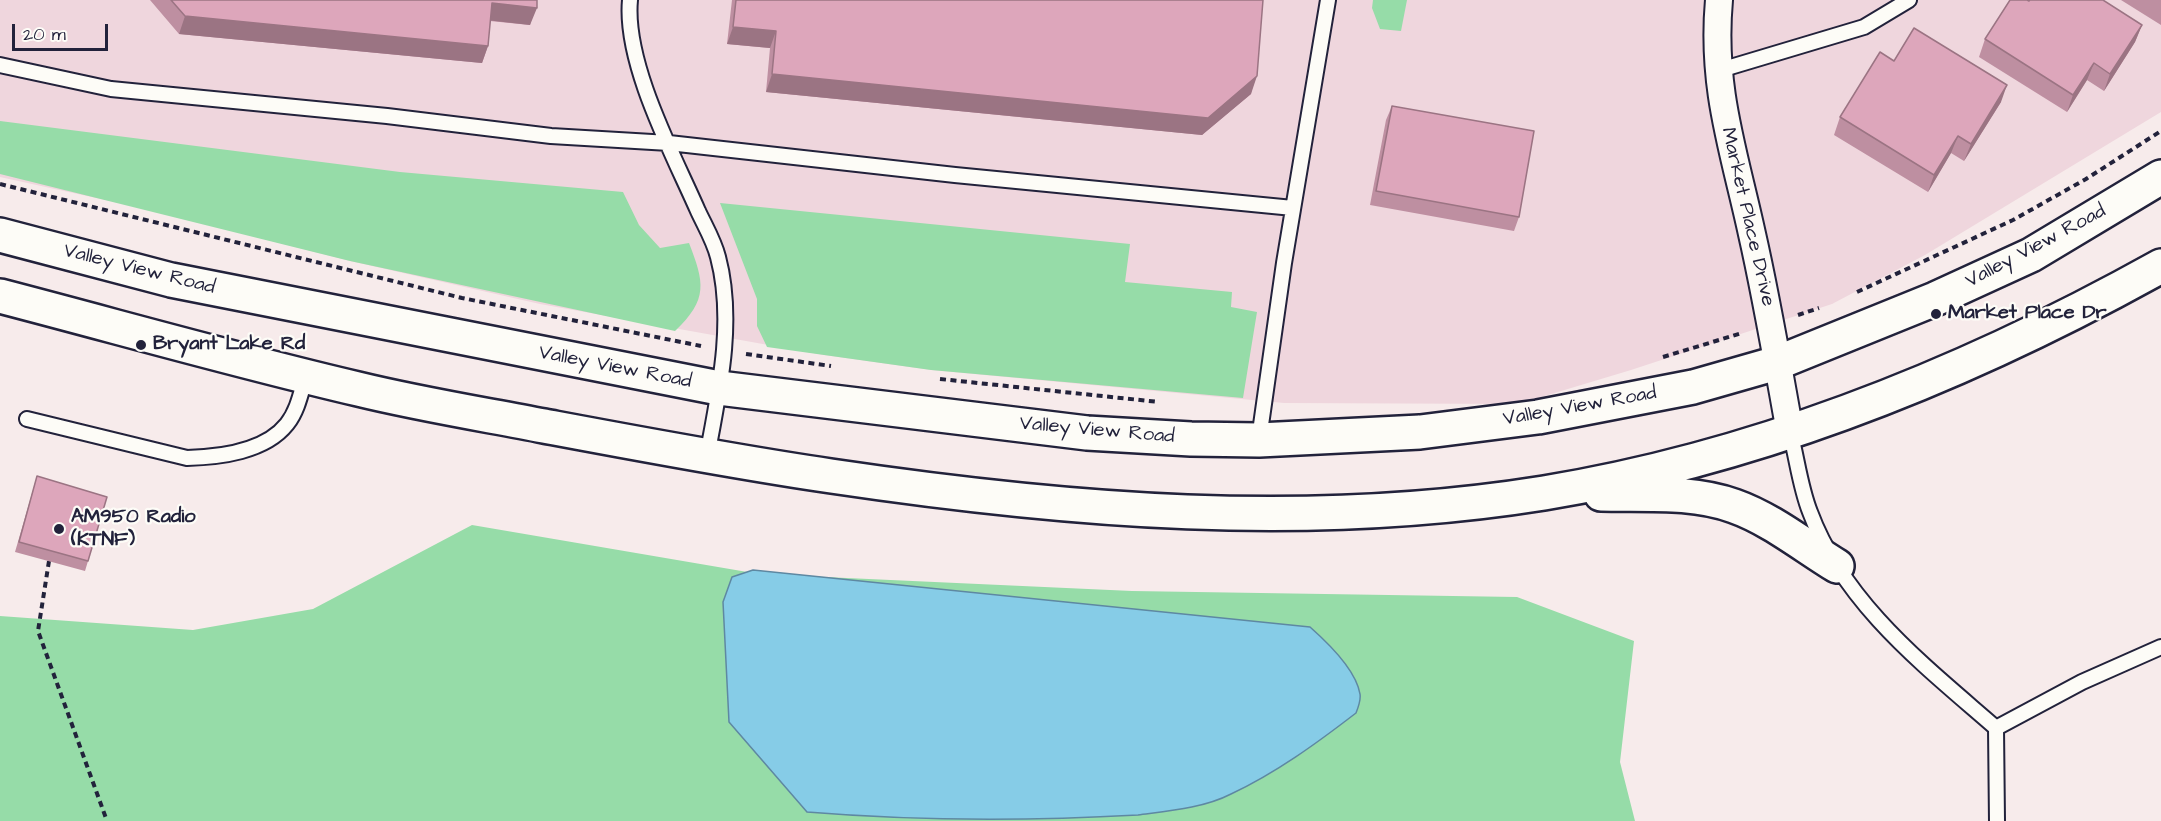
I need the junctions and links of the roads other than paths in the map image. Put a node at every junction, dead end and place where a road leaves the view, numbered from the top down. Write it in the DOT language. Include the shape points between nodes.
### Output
graph roads {
  1 [pos="630,0"];
  2 [pos="1328,0"];
  3 [pos="1719,0"];
  4 [pos="1909,0"];
  5 [pos="0,65"];
  6 [pos="1717,71"];
  7 [pos="669,143"];
  8 [pos="2161,177"];
  9 [pos="1293,208"];
  10 [pos="0,235"];
  11 [pos="2161,266"];
  12 [pos="0,296"];
  13 [pos="1777,363"];
  14 [pos="306,375"];
  15 [pos="719,388"];
  16 [pos="27,419"];
  17 [pos="1790,432"];
  18 [pos="1259,440"];
  19 [pos="707,458"];
  20 [pos="1543,493"];
  21 [pos="1837,566"];
  22 [pos="2161,647"];
  23 [pos="1996,728"];
  24 [pos="1997,821"];
  1 -- 7 [label="lane" via="633,41"];
  2 -- 9 [label="lane"];
  3 -- 6 [label="street, Market Place Drive"];
  4 -- 6 [label="lane" via="1864,27"];
  5 -- 7 [label="lane" via="111,89 551,136"];
  6 -- 13 [label="street, Market Place Drive" via="1726,132 1746,204"];
  7 -- 9 [label="lane"];
  7 -- 15 [label="lane" via="718,255 726,297"];
  8 -- 13 [label="main road, Valley View Road" via="2031,255"];
  9 -- 18 [label="lane"];
  10 -- 15 [label="main road, Valley View Road" via="171,280"];
  11 -- 17 [label="main road" via="2055,323 1928,382"];
  12 -- 14 [label="main road"];
  13 -- 17 [label="street, Market Place Drive"];
  13 -- 18 [label="main road, Valley View Road" via="1693,387 1538,417 1420,432"];
  14 -- 16 [label="lane" via="295,411 276,434 246,449 210,457 187,458"];
  14 -- 19 [label="main road" via="360,390"];
  15 -- 18 [label="main road, Valley View Road" via="1087,433"];
  15 -- 19 [label="lane"];
  17 -- 20 [label="main road" via="1705,457"];
  17 -- 21 [label="lane" via="1809,512"];
  19 -- 20 [label="main road" via="954,494 1202,515 1370,512"];
  20 -- 21 [label="main road" via="1676,496 1724,503 1754,514"];
  21 -- 23 [label="lane" via="1888,633"];
  22 -- 23 [label="lane" via="2082,682"];
  23 -- 24 [label="lane"];
}
